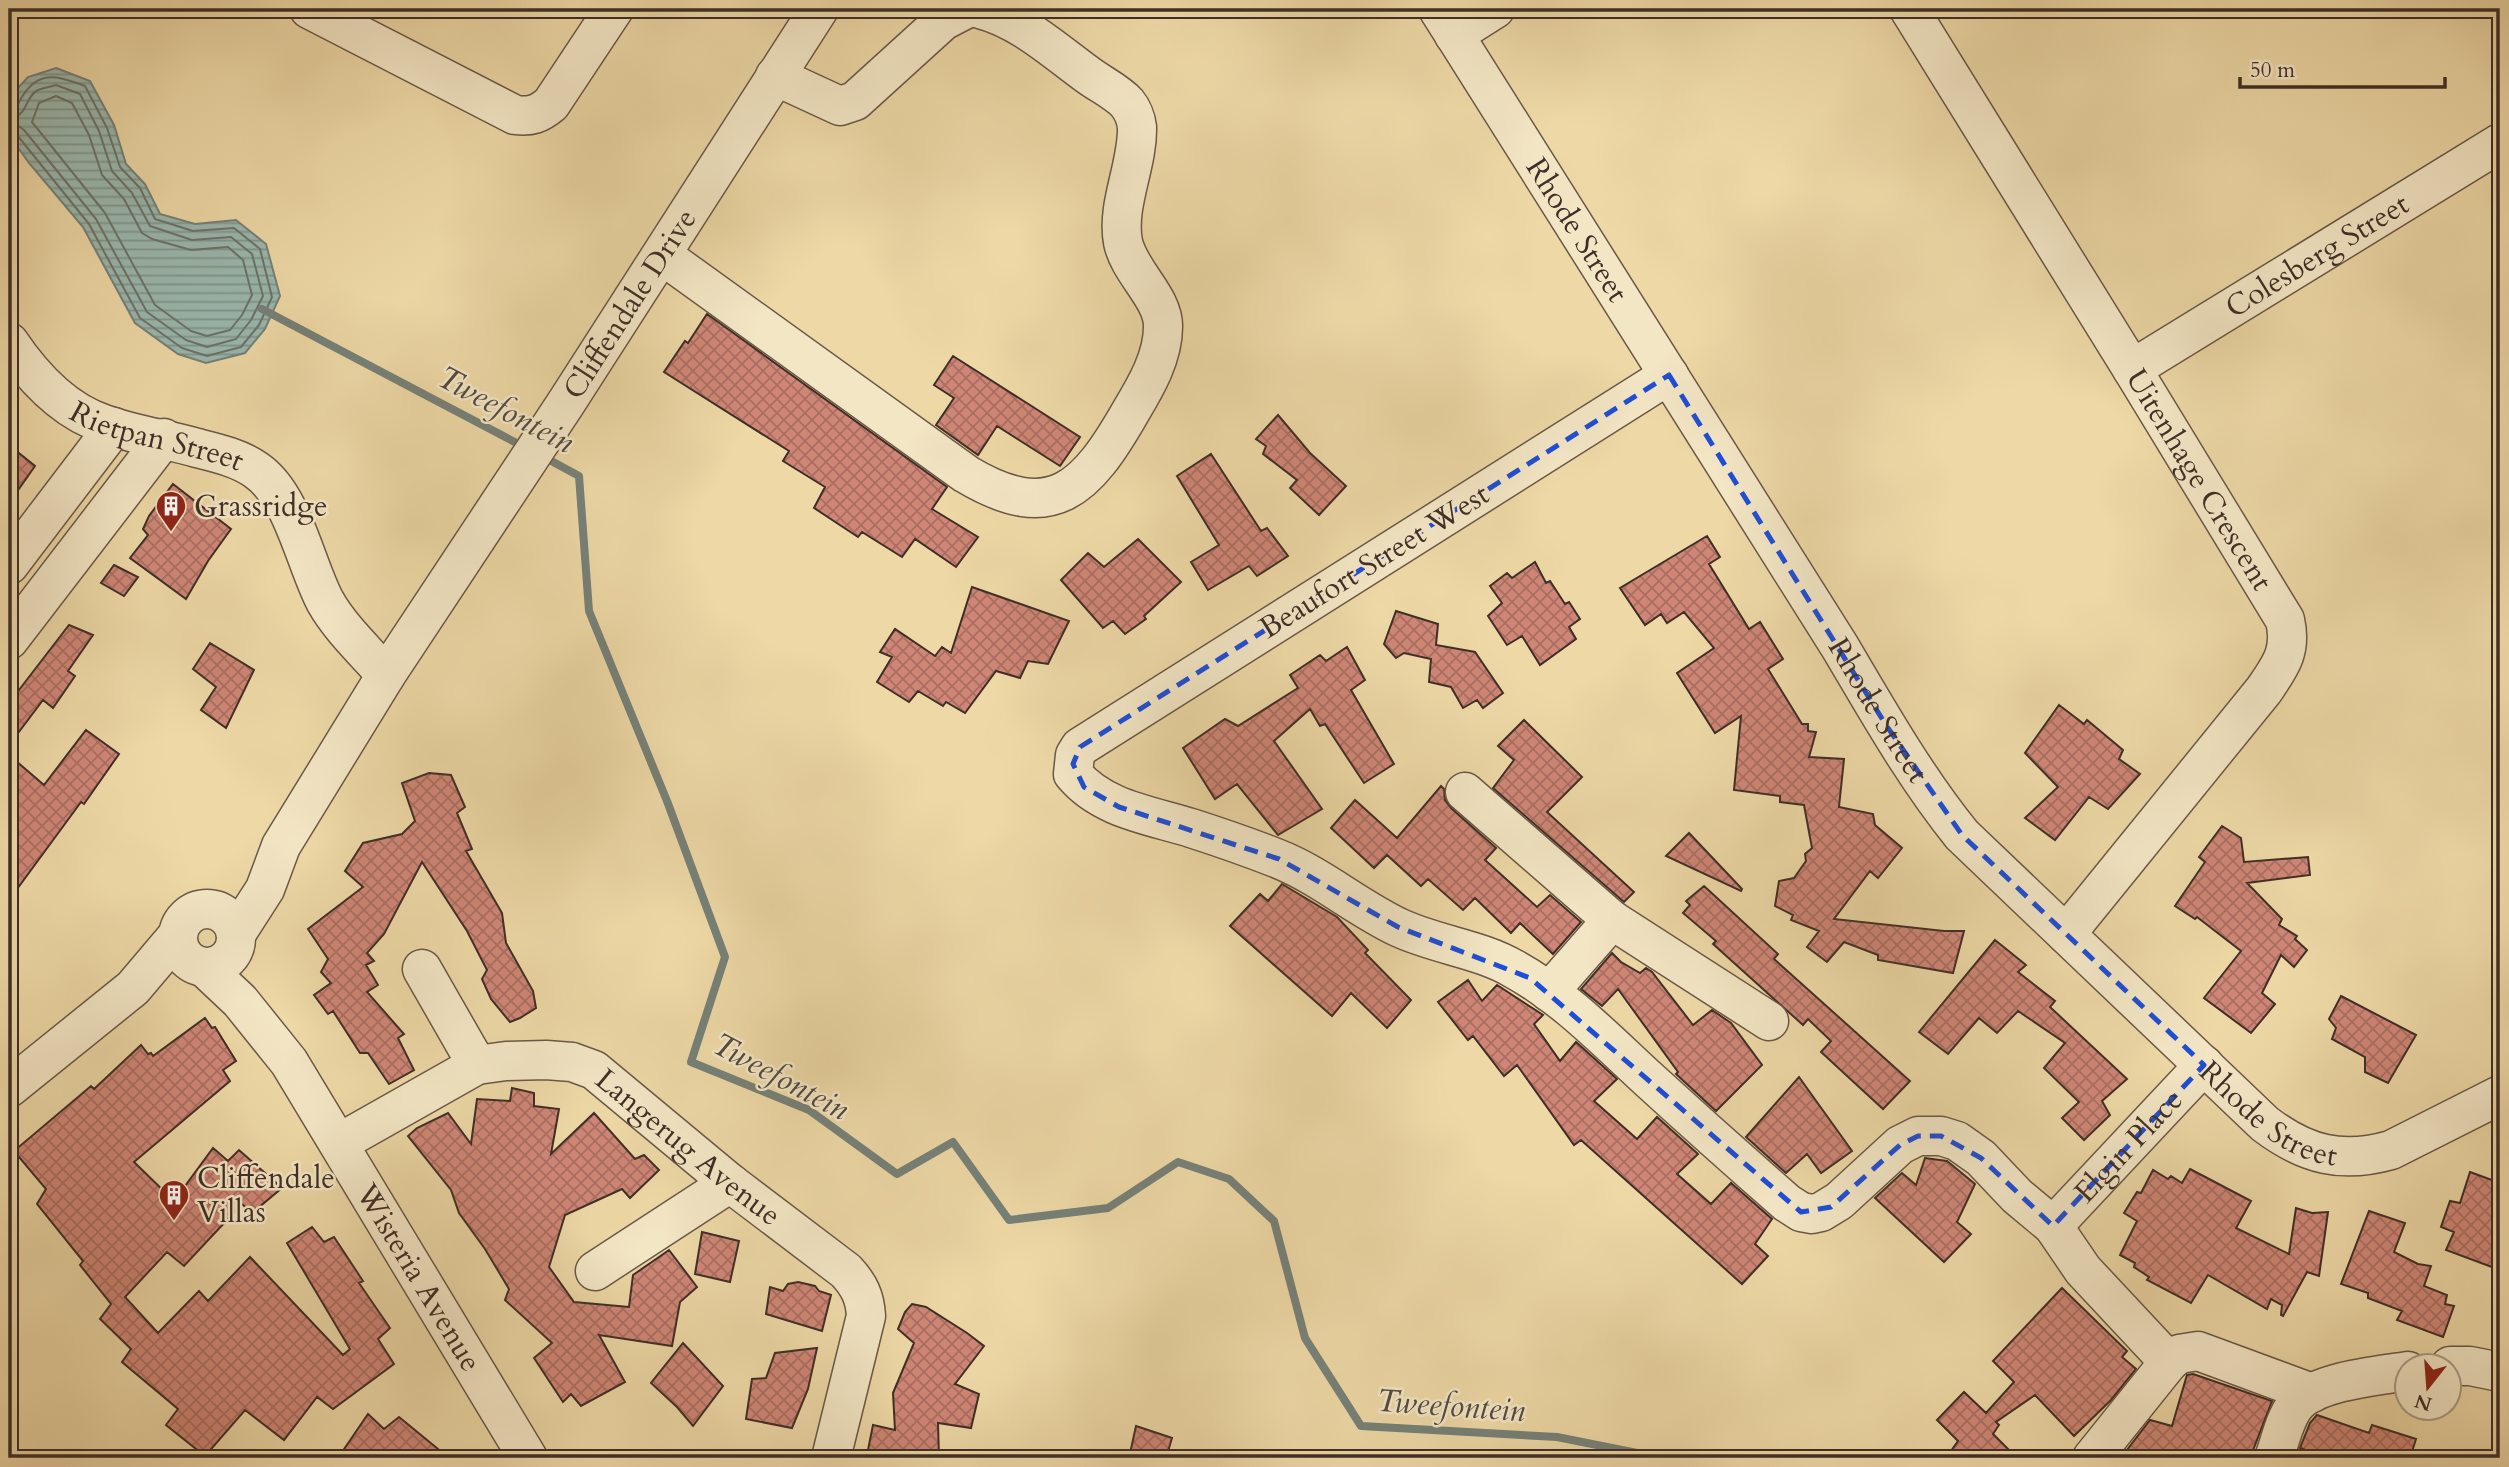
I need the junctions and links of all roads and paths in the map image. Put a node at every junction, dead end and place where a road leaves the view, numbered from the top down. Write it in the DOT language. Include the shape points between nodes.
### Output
graph roads {
  1 [pos="614,9"];
  2 [pos="819,9"];
  3 [pos="966,9"];
  4 [pos="980,9"];
  5 [pos="1495,9"];
  6 [pos="1909,9"];
  7 [pos="314,10"];
  8 [pos="1446,22"];
  9 [pos="775,76"];
  10 [pos="2500,142"];
  11 [pos="662,255"];
  12 [pos="9,342"];
  13 [pos="2133,369"];
  14 [pos="1669,375"];
  15 [pos="114,427"];
  16 [pos="164,438"];
  17 [pos="9,565"];
  18 [pos="9,640"];
  19 [pos="386,675"];
  20 [pos="1465,792"];
  21 [pos="1612,920"];
  22 [pos="228,928"];
  23 [pos="2066,933"];
  24 [pos="193,957"];
  25 [pos="422,969"];
  26 [pos="1549,992"];
  27 [pos="1769,1021"];
  28 [pos="289,1062"];
  29 [pos="477,1065"];
  30 [pos="2204,1065"];
  31 [pos="9,1088"];
  32 [pos="2500,1095"];
  33 [pos="339,1143"];
  34 [pos="730,1183"];
  35 [pos="2053,1226"];
  36 [pos="595,1271"];
  37 [pos="2169,1362"];
  38 [pos="2464,1366"];
  39 [pos="2394,1373"];
  40 [pos="2500,1373"];
  41 [pos="2312,1393"];
  42 [pos="528,1458"];
  43 [pos="831,1458"];
  44 [pos="2092,1458"];
  45 [pos="2274,1458"];
  1 -- 7 [label="street" via="551,104 528,117 515,115"];
  2 -- 9 [label="street, Cliffendale Drive"];
  3 -- 9 [label="street" via="943,21 848,105 840,106"];
  4 -- 11 [label="street" via="1013,22 1126,102 1137,123 1121,228 1123,245 1161,312 1163,338 1149,380 1112,445 1079,483 1050,497 1032,499 990,488"];
  5 -- 8 [label="street"];
  6 -- 13 [label="street, Uitenhage Crescent"];
  8 -- 14 [label="street, Rhode Street"];
  9 -- 11 [label="street, Cliffendale Drive"];
  10 -- 13 [label="street, Colesberg Street"];
  11 -- 19 [label="street, Cliffendale Drive"];
  12 -- 15 [label="street, Rietpan Street" via="25,365 71,408"];
  13 -- 23 [label="street, Uitenhage Crescent" via="2285,620 2287,648 2264,690"];
  14 -- 23 [label="street, Rhode Street" via="1943,811 1962,835"];
  14 -- 26 [label="street, Beaufort Street West" via="1080,747 1075,755 1073,774 1084,787 1119,807 1279,859 1374,915 1426,939 1510,966"];
  15 -- 16 [label="street, Rietpan Street"];
  15 -- 17 [label="street"];
  16 -- 18 [label="street"];
  16 -- 19 [label="street, Rietpan Street" via="234,459 272,484 326,601"];
  19 -- 22 [label="street, Cliffendale Drive" via="281,846 265,889"];
  20 -- 21 [label="street"];
  21 -- 26 [label="street"];
  21 -- 27 [label="street"];
  22 -- 24 [label="street, Cliffendale Drive" via="231,955 226,961 220,965"];
  22 -- 24 [label="street" via="201,909 184,919"];
  22 -- 28 [label="street, Wisteria Avenue"];
  23 -- 30 [label="street, Rhode Street"];
  24 -- 28 [label="street, Wisteria Avenue" via="240,1001"];
  24 -- 31 [label="street" via="133,988"];
  25 -- 29 [label="street"];
  26 -- 35 [label="street" via="1801,1212 1812,1214 1830,1207 1900,1144 1919,1136 1941,1136 1981,1158"];
  28 -- 33 [label="street, Wisteria Avenue"];
  29 -- 33 [label="street, Langerug Avenue"];
  29 -- 34 [label="street, Langerug Avenue" via="546,1060 594,1070"];
  30 -- 32 [label="street, Rhode Street" via="2281,1136 2306,1149 2338,1157 2391,1150"];
  30 -- 35 [label="street, Elgin Place"];
  33 -- 42 [label="street, Wisteria Avenue"];
  34 -- 36 [label="street"];
  34 -- 43 [label="street, Langerug Avenue" via="846,1271 864,1296 864,1328"];
  35 -- 37 [label="street" via="2082,1270"];
  37 -- 41 [label="street" via="2179,1354 2198,1352"];
  37 -- 44 [label="street"];
  38 -- 40 [label="street"];
  39 -- 41 [label="street"];
  41 -- 45 [label="street" via="2295,1404"];
}
